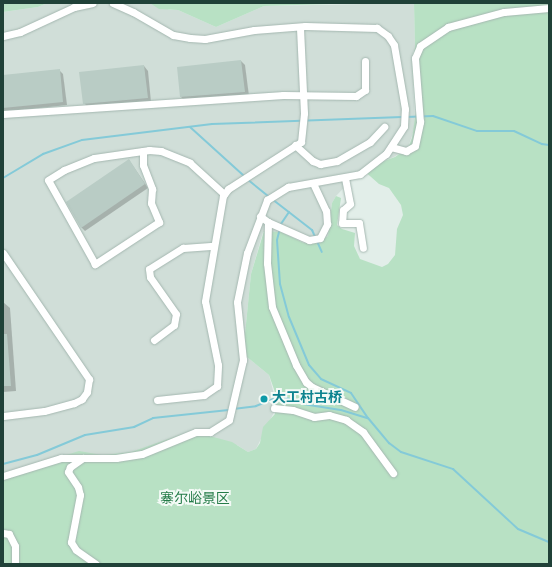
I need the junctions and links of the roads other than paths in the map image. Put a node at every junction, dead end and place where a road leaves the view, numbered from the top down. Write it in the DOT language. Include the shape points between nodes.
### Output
graph roads {
  1 [pos="93,3"];
  2 [pos="113,3"];
  3 [pos="549,8"];
  4 [pos="300,27"];
  5 [pos="3,36"];
  6 [pos="365,61"];
  7 [pos="303,96"];
  8 [pos="3,114"];
  9 [pos="384,127"];
  10 [pos="295,145"];
  11 [pos="391,147"];
  12 [pos="143,151"];
  13 [pos="344,178"];
  14 [pos="313,183"];
  15 [pos="224,194"];
  16 [pos="260,216"];
  17 [pos="268,222"];
  18 [pos="214,246"];
  19 [pos="363,248"];
  20 [pos="3,253"];
  21 [pos="154,340"];
  22 [pos="157,400"];
  23 [pos="356,407"];
  24 [pos="274,408"];
  25 [pos="3,416"];
  26 [pos="83,458"];
  27 [pos="393,473"];
  28 [pos="3,476"];
  29 [pos="3,533"];
  30 [pos="15,564"];
  31 [pos="96,564"];
  1 -- 5 [label="street" via="74,7 20,32"];
  2 -- 4 [label="street" via="173,35 190,38"];
  3 -- 11 [label="street" via="504,12 448,28 420,46 415,58 420,122 415,146 406,151"];
  4 -- 7 [label="street"];
  4 -- 11 [label="street" via="378,28 388,36 394,45 405,111 399,136"];
  6 -- 7 [label="street" via="365,85 362,94"];
  7 -- 8 [label="street"];
  7 -- 10 [label="street" via="301,142"];
  9 -- 10 [label="street" via="370,142 337,161 320,164 313,162"];
  10 -- 15 [label="street"];
  11 -- 13 [label="street" via="371,168"];
  12 -- 12 [label="street" via="94,158 64,170 48,180 95,264 159,222 151,203 152,189 143,165"];
  12 -- 15 [label="street" via="161,151 190,163"];
  13 -- 14 [label="street"];
  13 -- 19 [label="street" via="350,204 342,210 342,222 359,223"];
  14 -- 16 [label="street" via="288,187 270,198"];
  14 -- 17 [label="street" via="327,218 325,231 315,240"];
  15 -- 18 [label="street"];
  16 -- 17 [label="street"];
  16 -- 26 [label="street" via="247,253 237,302 243,360 229,420 210,432 196,432 152,452 116,458"];
  17 -- 23 [label="street" via="268,291 276,318 296,365 312,387"];
  18 -- 21 [label="street" via="183,248 149,269 150,277 176,314 174,325"];
  18 -- 22 [label="street" via="205,301 218,365 217,386 204,395"];
  20 -- 25 [label="street" via="89,379 87,392 82,399 44,412"];
  24 -- 27 [label="street" via="293,410 314,417 329,415 346,420 363,432"];
  26 -- 28 [label="street" via="61,458"];
  26 -- 31 [label="street" via="70,467 68,472 80,495 71,542 76,550"];
  29 -- 30 [label="street" via="9,534 15,546"];
}
